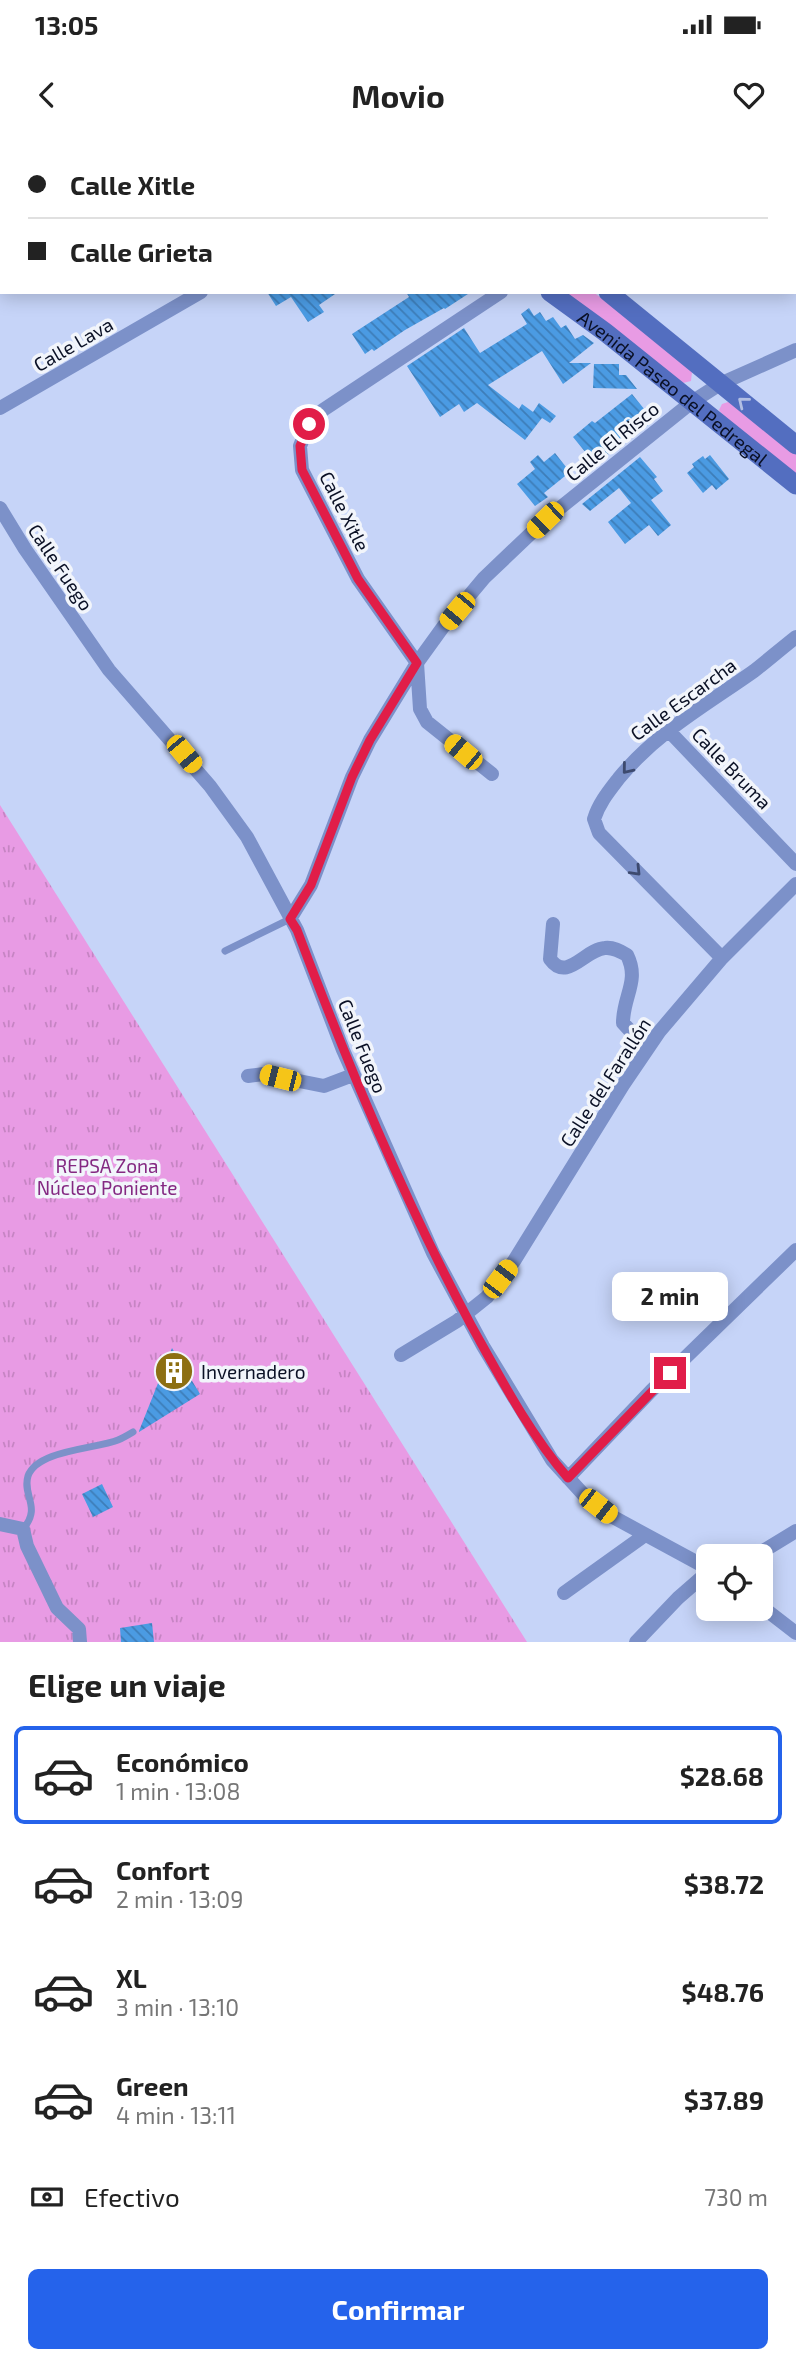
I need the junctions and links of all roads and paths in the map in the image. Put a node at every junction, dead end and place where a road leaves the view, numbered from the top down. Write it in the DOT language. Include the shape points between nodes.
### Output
graph roads {
  1 [pos="198,294"];
  2 [pos="498,294"];
  3 [pos="553,294"];
  4 [pos="610,294"];
  5 [pos="796,350"];
  6 [pos="720,384"];
  7 [pos="692,402"];
  8 [pos="0,408"];
  9 [pos="796,445"];
  10 [pos="796,485"];
  11 [pos="0,508"];
  12 [pos="796,637"];
  13 [pos="417,663"];
  14 [pos="668,730"];
  15 [pos="492,774"];
  16 [pos="796,864"];
  17 [pos="796,884"];
  18 [pos="290,919"];
  19 [pos="552,924"];
  20 [pos="225,951"];
  21 [pos="722,958"];
  22 [pos="647,1049"];
  23 [pos="354,1075"];
  24 [pos="248,1076"];
  25 [pos="796,1250"];
  26 [pos="466,1315"];
  27 [pos="401,1355"];
  28 [pos="133,1432"];
  29 [pos="568,1478"];
  30 [pos="0,1524"];
  31 [pos="23,1529"];
  32 [pos="796,1531"];
  33 [pos="645,1535"];
  34 [pos="773,1545"];
  35 [pos="696,1563"];
  36 [pos="696,1582"];
  37 [pos="564,1593"];
  38 [pos="773,1615"];
  39 [pos="796,1633"];
  40 [pos="80,1642"];
  41 [pos="636,1642"];
  1 -- 8 [label="street, Calle Lava"];
  2 -- 13 [label="street, Calle Xitle" via="323,410 309,424 300,446 302,470 358,579"];
  3 -- 7 [label="main road, Avenida Paseo del Pedregal"];
  4 -- 6 [label="main road, Avenida Paseo del Pedregal"];
  5 -- 6 [label="street, Calle El Risco"];
  6 -- 7 [label="street, Calle El Risco"];
  9 -- 6 [label="main road, Avenida Paseo del Pedregal, one-way"];
  7 -- 10 [label="main road, Avenida Paseo del Pedregal"];
  7 -- 13 [label="street, Calle El Risco" via="545,520 484,578"];
  11 -- 18 [label="street, Calle Fuego" via="109,670 202,776 247,837"];
  12 -- 14 [label="street, Calle Escarcha"];
  13 -- 15 [label="street" via="420,709 427,722"];
  13 -- 18 [label="street, Calle El Risco" via="370,740 311,885"];
  14 -- 16 [label="street, Calle Bruma"];
  14 -- 21 [label="street, Calle Escarcha, one-way" via="636,757 606,795 594,819 599,833"];
  17 -- 21 [label="street, Calle del Farallón"];
  18 -- 20 [label="lane"];
  18 -- 23 [label="street, Calle Fuego"];
  19 -- 22 [label="street" via="550,959 560,968 568,969 607,947 627,955 633,966 633,983 623,1007 623,1023"];
  21 -- 22 [label="street, Calle del Farallón"];
  22 -- 26 [label="street, Calle del Farallón" via="514,1261 487,1297"];
  23 -- 24 [label="street" via="324,1086 264,1074"];
  23 -- 26 [label="street, Calle Fuego" via="433,1253"];
  25 -- 29 [label="street"];
  26 -- 27 [label="street, Calle del Farallón"];
  26 -- 29 [label="street, Calle Fuego" via="514,1400"];
  28 -- 31 [label="lane" via="36,1464 27,1482 32,1514"];
  29 -- 33 [label="street, Calle Fuego" via="613,1517"];
  30 -- 31 [label="street"];
  31 -- 40 [label="street" via="57,1608 79,1629"];
  32 -- 34 [label="street"];
  33 -- 35 [label="street, Calle Fuego"];
  33 -- 37 [label="street"];
  36 -- 41 [label="street"];
  38 -- 39 [label="street"];
}
